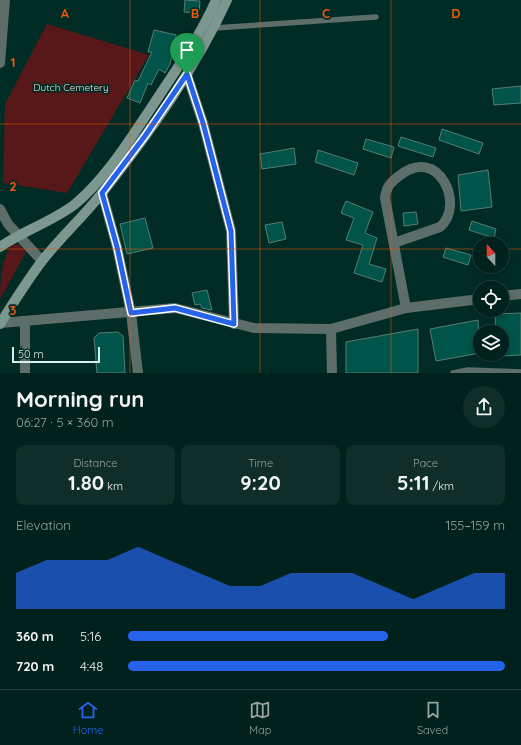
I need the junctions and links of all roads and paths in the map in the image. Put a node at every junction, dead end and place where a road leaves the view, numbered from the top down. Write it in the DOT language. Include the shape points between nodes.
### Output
graph roads {
  1 [pos="5,0"];
  2 [pos="216,0"];
  3 [pos="227,0"];
  4 [pos="376,16"];
  5 [pos="214,28"];
  6 [pos="0,63"];
  7 [pos="187,74"];
  8 [pos="102,193"];
  9 [pos="0,209"];
  10 [pos="17,236"];
  11 [pos="394,243"];
  12 [pos="0,248"];
  13 [pos="42,261"];
  14 [pos="521,294"];
  15 [pos="509,295"];
  16 [pos="473,300"];
  17 [pos="406,308"];
  18 [pos="131,313"];
  19 [pos="25,321"];
  20 [pos="0,324"];
  21 [pos="234,324"];
  22 [pos="331,329"];
  23 [pos="521,372"];
  24 [pos="25,373"];
  25 [pos="138,373"];
  26 [pos="332,373"];
  27 [pos="453,373"];
  1 -- 6 [label="street"];
  2 -- 10 [label="main road" via="157,99 98,181 82,198 63,212"];
  3 -- 5 [label="main road"];
  4 -- 5 [label="lane"];
  5 -- 7 [label="main road"];
  7 -- 8 [label="main road"];
  7 -- 21 [label="street" via="203,123 231,231"];
  8 -- 13 [label="main road"];
  8 -- 18 [label="street"];
  9 -- 10 [label="street"];
  10 -- 12 [label="main road"];
  10 -- 13 [label="street"];
  11 -- 11 [label="street" via="385,198 386,190 389,184 406,170 422,166 428,168 444,179 448,186 448,216 445,223"];
  11 -- 17 [label="street"];
  13 -- 20 [label="main road"];
  14 -- 15 [label="street"];
  16 -- 17 [label="street"];
  17 -- 22 [label="street"];
  18 -- 19 [label="street"];
  18 -- 21 [label="street" via="175,308"];
  18 -- 25 [label="street"];
  19 -- 20 [label="street"];
  19 -- 24 [label="street"];
  21 -- 22 [label="street" via="254,328"];
  22 -- 26 [label="street"];
  23 -- 27 [label="lane" via="468,370"];
}
